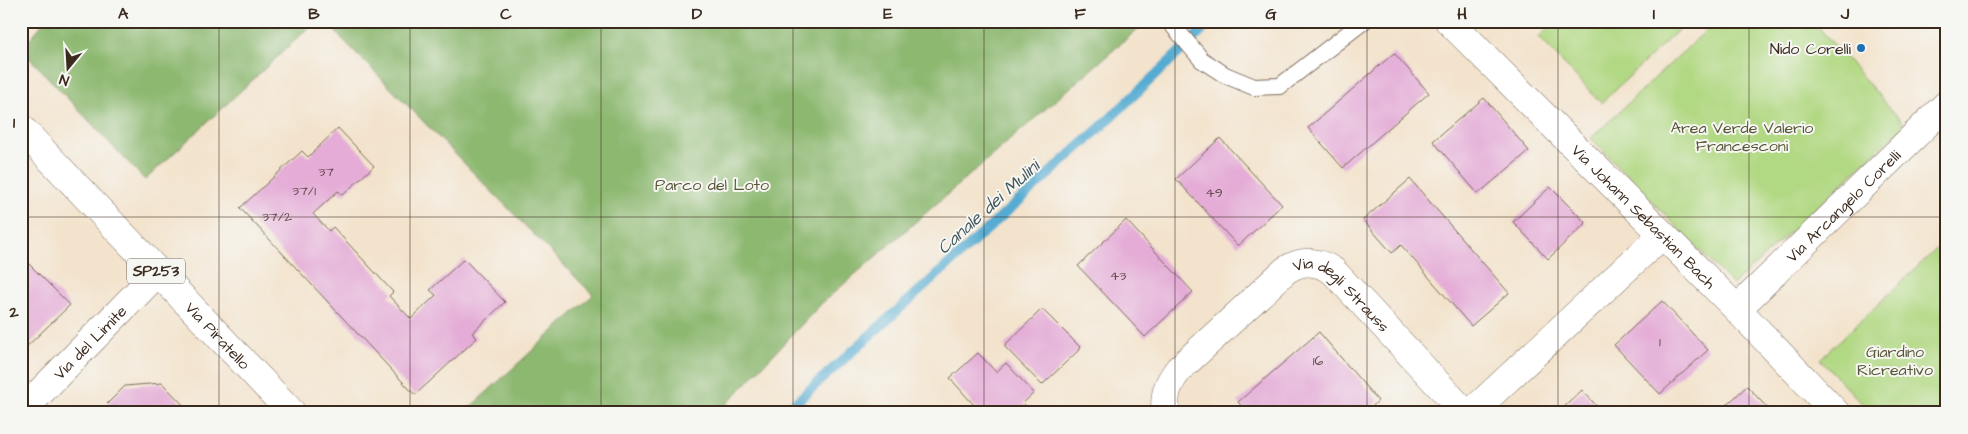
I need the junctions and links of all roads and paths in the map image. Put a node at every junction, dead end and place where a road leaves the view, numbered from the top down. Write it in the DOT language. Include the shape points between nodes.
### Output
graph roads {
  1 [pos="1169,21"];
  2 [pos="1364,21"];
  3 [pos="1449,21"];
  4 [pos="1947,104"];
  5 [pos="21,128"];
  6 [pos="1662,235"];
  7 [pos="158,272"];
  8 [pos="1738,309"];
  9 [pos="21,412"];
  10 [pos="292,413"];
  11 [pos="1166,413"];
  12 [pos="1465,413"];
  13 [pos="1471,413"];
  14 [pos="1836,413"];
  1 -- 2 [label="lane" via="1202,60 1225,75 1254,87 1280,86"];
  3 -- 6 [label="street, Via Johann Sebastian Bach"];
  4 -- 8 [label="street, Via Arcangelo Corelli"];
  5 -- 7 [label="street, Via Piratello / SP253"];
  6 -- 8 [label="street, Via Johann Sebastian Bach"];
  6 -- 13 [label="street"];
  7 -- 9 [label="street, Via del Limite"];
  7 -- 10 [label="street, Via Piratello / SP253"];
  8 -- 14 [label="street, Via Johann Sebastian Bach"];
  11 -- 12 [label="street, Via degli Strauss" via="1167,389 1179,369 1286,270 1303,262 1323,265 1333,271"];
}
